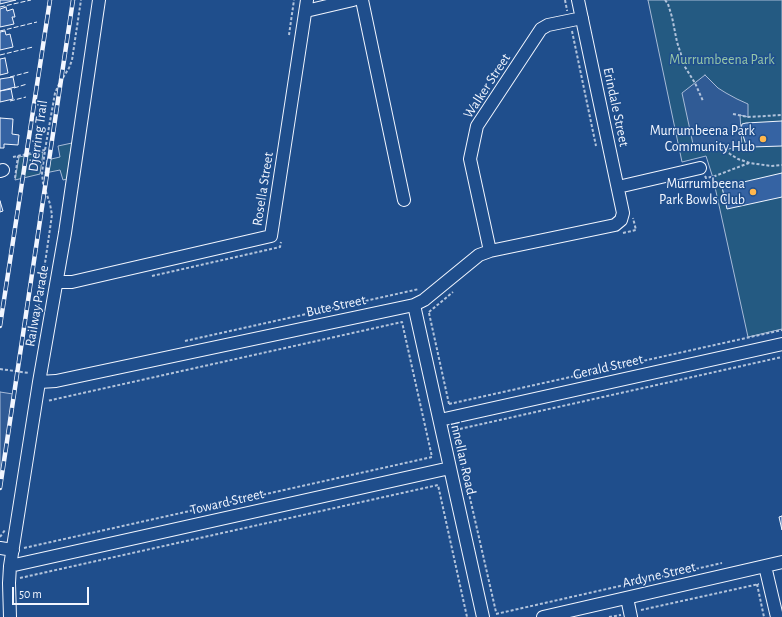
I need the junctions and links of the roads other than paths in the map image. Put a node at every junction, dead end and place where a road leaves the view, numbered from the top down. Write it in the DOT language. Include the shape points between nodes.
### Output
graph roads {
  1 [pos="99,0"];
  2 [pos="353,0"];
  3 [pos="362,0"];
  4 [pos="578,0"];
  5 [pos="306,6"];
  6 [pos="582,18"];
  7 [pos="700,168"];
  8 [pos="618,187"];
  9 [pos="404,200"];
  10 [pos="627,218"];
  11 [pos="490,251"];
  12 [pos="56,282"];
  13 [pos="414,305"];
  14 [pos="782,344"];
  15 [pos="39,382"];
  16 [pos="440,420"];
  17 [pos="450,468"];
  18 [pos="0,548"];
  19 [pos="18,549"];
  20 [pos="782,562"];
  21 [pos="10,566"];
  22 [pos="765,566"];
  23 [pos="627,598"];
  24 [pos="631,615"];
  25 [pos="10,617"];
  26 [pos="483,617"];
  27 [pos="543,617"];
  28 [pos="776,617"];
  1 -- 12 [label="street, Railway Parade"];
  2 -- 5 [label="street"];
  3 -- 9 [label="street"];
  4 -- 6 [label="street, Erindale Street"];
  5 -- 12 [label="street, Rosella Street" via="271,236 72,282"];
  6 -- 8 [label="street, Erindale Street"];
  6 -- 11 [label="street, Walker Street" via="548,25 541,30 477,126 470,159"];
  7 -- 8 [label="street"];
  8 -- 10 [label="street, Erindale Street" via="623,213"];
  10 -- 11 [label="street, Bute Street" via="615,225"];
  11 -- 13 [label="street, Bute Street" via="479,255 424,300"];
  12 -- 15 [label="street, Railway Parade"];
  13 -- 15 [label="street, Bute Street" via="56,381"];
  13 -- 16 [label="street, Innellan Road"];
  14 -- 16 [label="street, Gerald Street"];
  15 -- 19 [label="street, Railway Parade"];
  16 -- 17 [label="street, Innellan Road"];
  17 -- 21 [label="street, Toward Street"];
  17 -- 26 [label="street, Innellan Road"];
  18 -- 19 [label="street"];
  19 -- 21 [label="street, Railway Parade"];
  20 -- 22 [label="street, Ardyne Street"];
  21 -- 25 [label="street, Railway Parade"];
  22 -- 23 [label="street, Ardyne Street"];
  22 -- 28 [label="street" via="763,583"];
  23 -- 24 [label="street"];
  23 -- 27 [label="street, Ardyne Street"];
}
